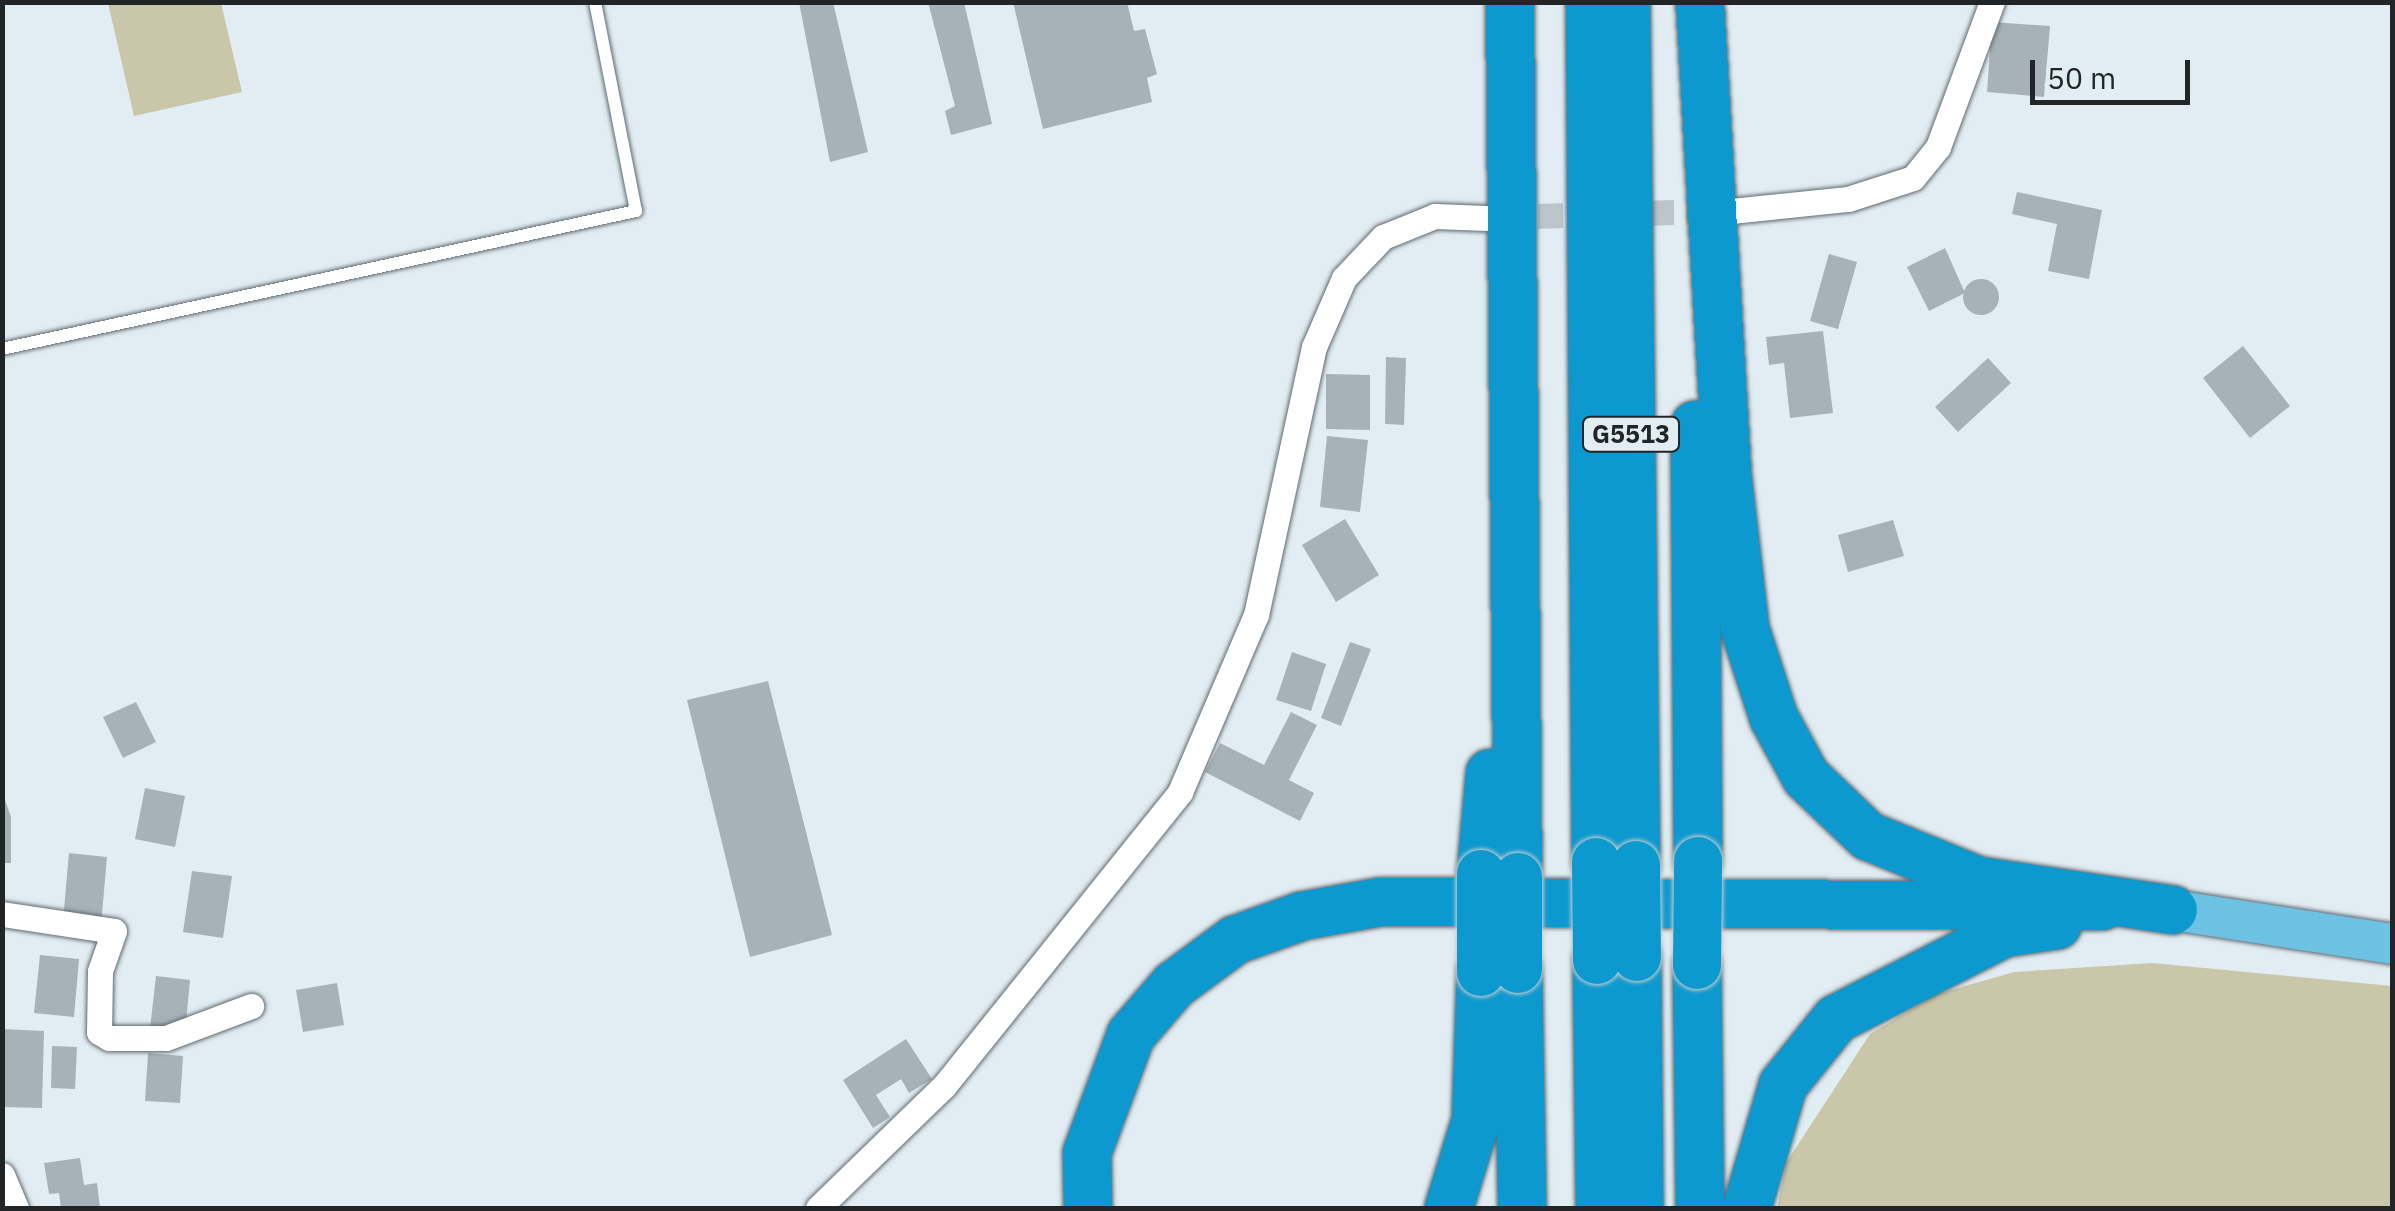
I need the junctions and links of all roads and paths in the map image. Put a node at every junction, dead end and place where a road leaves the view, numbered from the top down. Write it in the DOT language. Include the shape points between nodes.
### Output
graph roads {
  1 [pos="595,2"];
  2 [pos="1510,2"];
  3 [pos="1590,2"];
  4 [pos="1626,2"];
  5 [pos="1690,2"];
  6 [pos="1700,2"];
  7 [pos="1992,2"];
  8 [pos="1731,211"];
  9 [pos="1486,218"];
  10 [pos="2,350"];
  11 [pos="1616,864"];
  12 [pos="2102,906"];
  13 [pos="2172,913"];
  14 [pos="2,914"];
  15 [pos="2004,933"];
  16 [pos="2392,944"];
  17 [pos="1617,958"];
  18 [pos="1500,970"];
  19 [pos="250,1006"];
  20 [pos="2,1175"];
  21 [pos="16,1208"];
  22 [pos="818,1208"];
  23 [pos="1088,1208"];
  24 [pos="1122,1208"];
  25 [pos="1449,1208"];
  26 [pos="1522,1208"];
  27 [pos="1600,1208"];
  28 [pos="1639,1208"];
  29 [pos="1700,1208"];
  30 [pos="1748,1208"];
  1 -- 10 [label="lane" via="636,211"];
  2 -- 18 [label="highway, bridge" via="1515,496"];
  3 -- 11 [label="highway, G5513"];
  4 -- 11 [label="highway, G5513"];
  5 -- 29 [label="highway, bridge"];
  6 -- 12 [label="highway" via="1728,473 1746,629 1774,718 1806,777 1868,836 1980,881"];
  7 -- 8 [label="street" via="1938,147 1912,178 1848,199"];
  9 -- 22 [label="street" via="1435,216 1383,237 1344,278 1314,347 1256,615 1180,792 944,1086"];
  11 -- 17 [label="highway, G5513, bridge"];
  12 -- 13 [label="highway"];
  12 -- 23 [label="highway" via="1380,902 1302,916 1235,940 1174,985 1131,1035 1087,1153"];
  13 -- 15 [label="highway"];
  13 -- 16 [label="main road"];
  14 -- 19 [label="street" via="114,931 99,985 99,1032 109,1038 166,1038"];
  15 -- 24 [label="highway" via="1390,923 1306,938 1249,958 1188,998 1144,1050 1120,1102 1113,1168"];
  15 -- 30 [label="highway" via="1836,1018 1783,1085"];
  17 -- 27 [label="highway, G5513"];
  17 -- 28 [label="highway, G5513"];
  18 -- 25 [label="highway" via="1476,1120"];
  18 -- 26 [label="highway"];
  20 -- 21 [label="street"];
}
